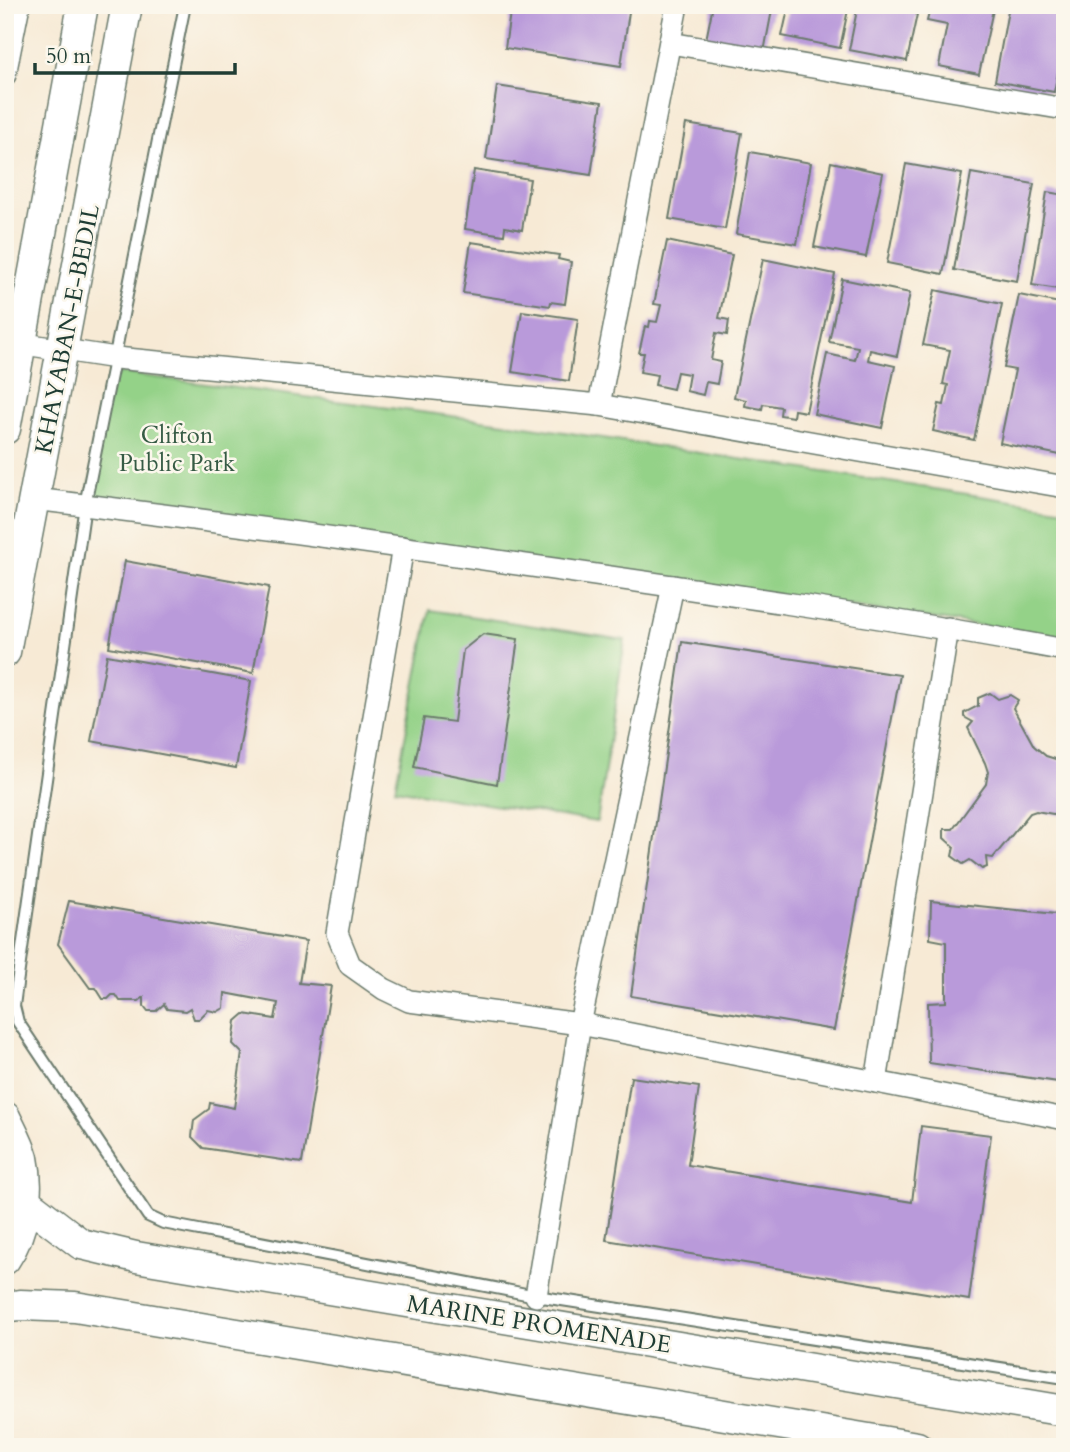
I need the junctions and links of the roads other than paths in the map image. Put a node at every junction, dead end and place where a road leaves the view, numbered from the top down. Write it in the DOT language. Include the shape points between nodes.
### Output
graph roads {
  1 [pos="19,5"];
  2 [pos="83,5"];
  3 [pos="127,5"];
  4 [pos="185,5"];
  5 [pos="677,5"];
  6 [pos="670,43"];
  7 [pos="5,75"];
  8 [pos="1065,109"];
  9 [pos="13,342"];
  10 [pos="63,350"];
  11 [pos="116,358"];
  12 [pos="599,405"];
  13 [pos="5,429"];
  14 [pos="1065,487"];
  15 [pos="34,499"];
  16 [pos="85,505"];
  17 [pos="403,547"];
  18 [pos="673,586"];
  19 [pos="948,628"];
  20 [pos="1065,650"];
  21 [pos="5,652"];
  22 [pos="579,1024"];
  23 [pos="876,1082"];
  24 [pos="5,1117"];
  25 [pos="1065,1119"];
  26 [pos="26,1202"];
  27 [pos="5,1259"];
  28 [pos="536,1296"];
  29 [pos="5,1307"];
  30 [pos="1065,1378"];
  31 [pos="1065,1411"];
  32 [pos="917,1447"];
  1 -- 7 [label="street"];
  2 -- 9 [label="main road, KHAYABAN-E-BEDIL"];
  3 -- 10 [label="main road, KHAYABAN-E-BEDIL"];
  4 -- 11 [label="lane"];
  5 -- 6 [label="street"];
  6 -- 8 [label="street"];
  6 -- 12 [label="street"];
  9 -- 10 [label="street"];
  9 -- 13 [label="main road, KHAYABAN-E-BEDIL"];
  10 -- 11 [label="street"];
  10 -- 15 [label="main road, KHAYABAN-E-BEDIL"];
  11 -- 12 [label="street"];
  11 -- 16 [label="lane"];
  12 -- 14 [label="street"];
  15 -- 16 [label="street"];
  15 -- 21 [label="main road, KHAYABAN-E-BEDIL"];
  16 -- 17 [label="street"];
  16 -- 28 [label="lane" via="14,1006 18,1022 148,1216 182,1228"];
  17 -- 18 [label="street"];
  17 -- 22 [label="street" via="337,933 350,965 409,1001"];
  18 -- 19 [label="street"];
  18 -- 22 [label="street"];
  19 -- 20 [label="street"];
  19 -- 23 [label="street"];
  22 -- 23 [label="street"];
  22 -- 28 [label="street"];
  23 -- 25 [label="street"];
  24 -- 26 [label="main road" via="23,1158"];
  26 -- 27 [label="main road" via="14,1246"];
  26 -- 31 [label="main road, MARINE PROMENADE" via="81,1244 136,1257"];
  28 -- 30 [label="lane"];
  29 -- 32 [label="main road" via="75,1307"];
}
